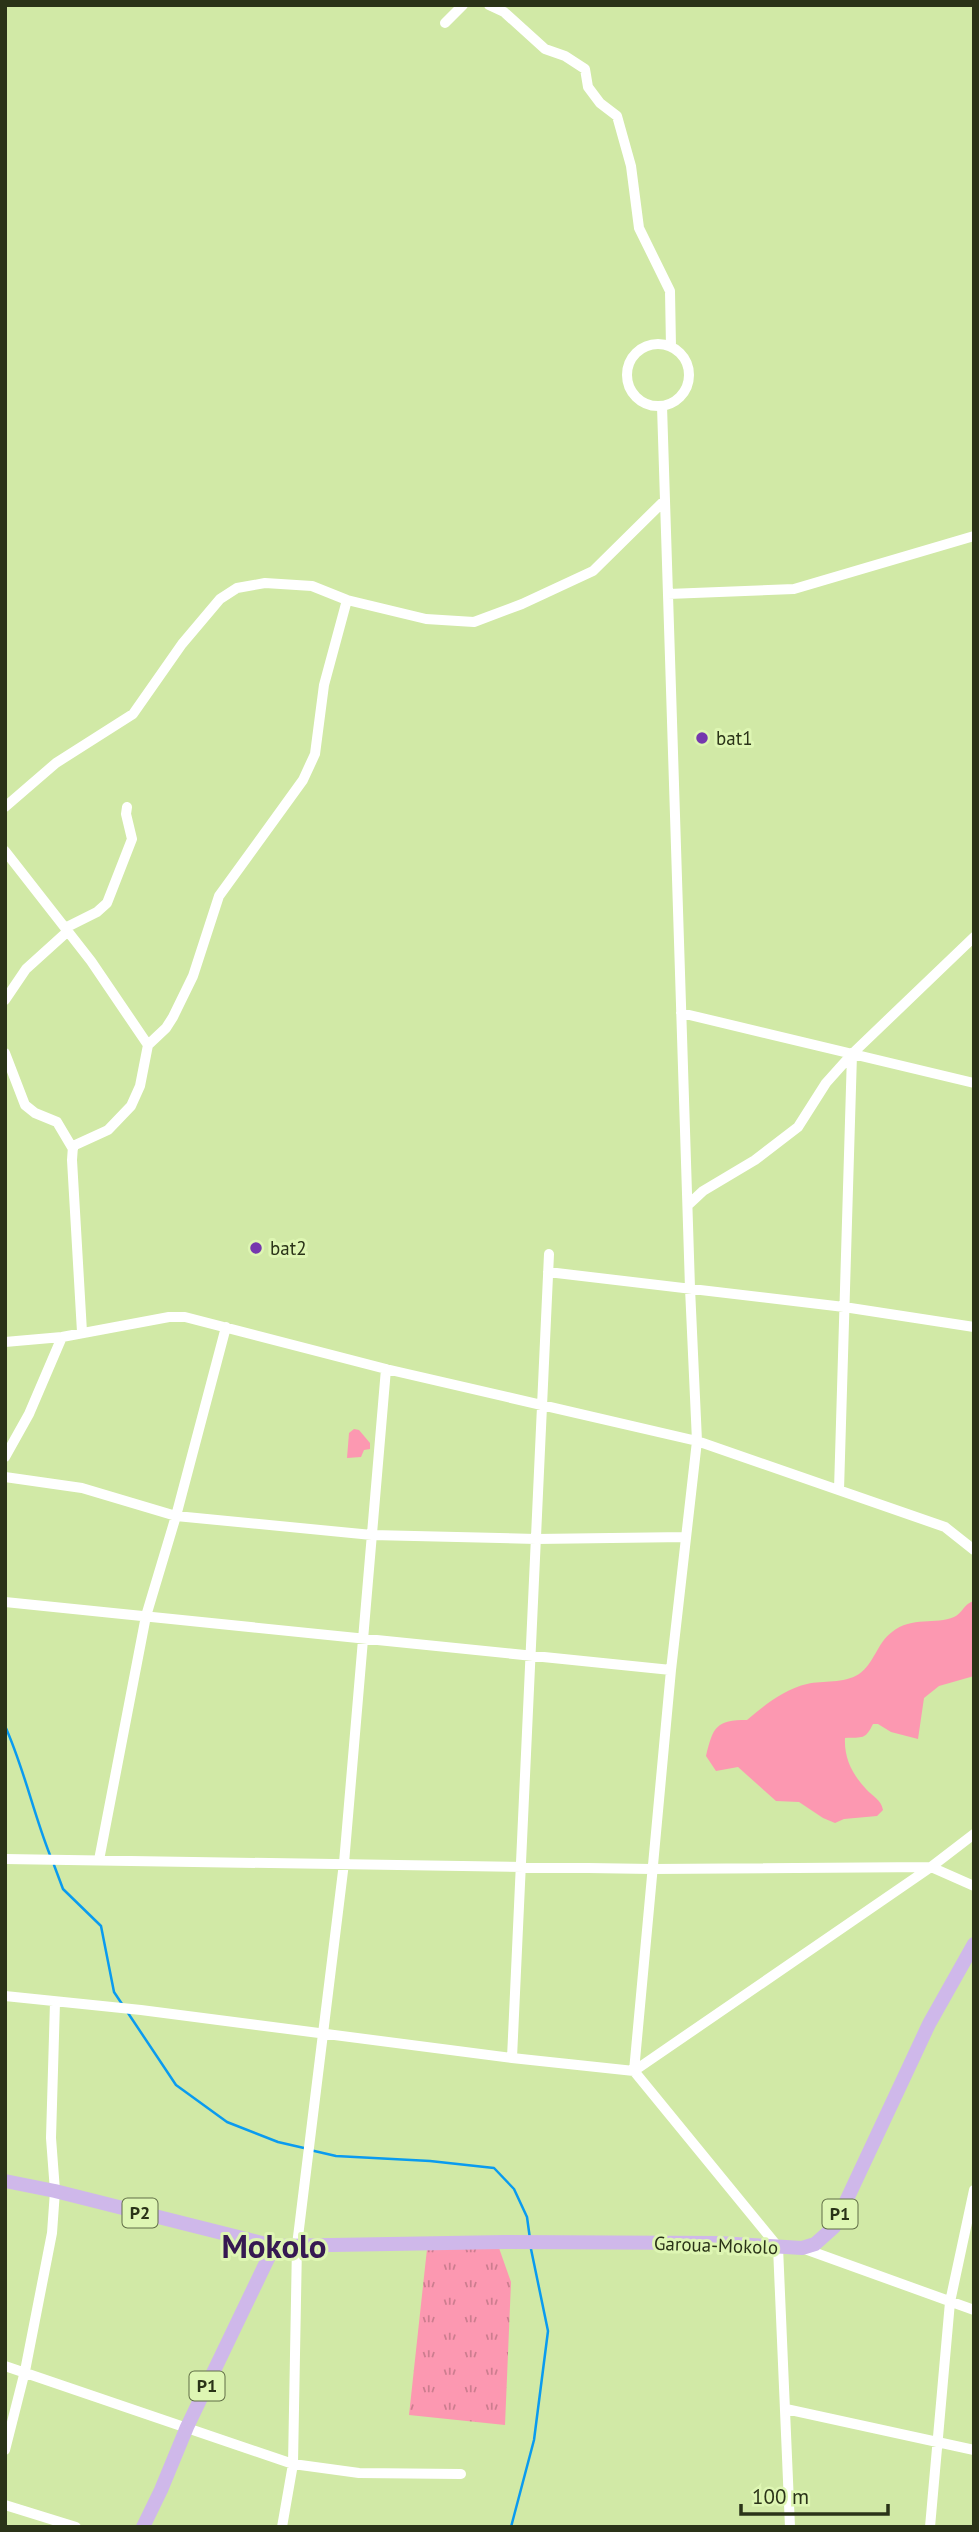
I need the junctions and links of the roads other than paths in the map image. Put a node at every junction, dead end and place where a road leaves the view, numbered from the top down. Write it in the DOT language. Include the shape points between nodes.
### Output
graph roads {
  1 [pos="463,5"];
  2 [pos="489,5"];
  3 [pos="445,23"];
  4 [pos="670,347"];
  5 [pos="662,406"];
  6 [pos="665,500"];
  7 [pos="974,536"];
  8 [pos="668,594"];
  9 [pos="347,600"];
  10 [pos="5,807"];
  11 [pos="127,807"];
  12 [pos="5,851"];
  13 [pos="66,929"];
  14 [pos="974,937"];
  15 [pos="5,1000"];
  16 [pos="681,1013"];
  17 [pos="148,1045"];
  18 [pos="5,1054"];
  19 [pos="852,1054"];
  20 [pos="974,1083"];
  21 [pos="72,1149"];
  22 [pos="688,1205"];
  23 [pos="549,1254"];
  24 [pos="548,1272"];
  25 [pos="690,1288"];
  26 [pos="844,1307"];
  27 [pos="226,1326"];
  28 [pos="974,1327"];
  29 [pos="82,1332"];
  30 [pos="62,1337"];
  31 [pos="5,1342"];
  32 [pos="386,1369"];
  33 [pos="542,1405"];
  34 [pos="697,1441"];
  35 [pos="5,1457"];
  36 [pos="5,1477"];
  37 [pos="839,1490"];
  38 [pos="176,1516"];
  39 [pos="372,1535"];
  40 [pos="686,1537"];
  41 [pos="536,1539"];
  42 [pos="974,1550"];
  43 [pos="5,1602"];
  44 [pos="146,1616"];
  45 [pos="364,1639"];
  46 [pos="531,1656"];
  47 [pos="671,1671"];
  48 [pos="974,1834"];
  49 [pos="5,1859"];
  50 [pos="99,1860"];
  51 [pos="344,1863"];
  52 [pos="521,1866"];
  53 [pos="931,1867"];
  54 [pos="652,1869"];
  55 [pos="974,1886"];
  56 [pos="974,1944"];
  57 [pos="5,1996"];
  58 [pos="55,2002"];
  59 [pos="323,2034"];
  60 [pos="512,2058"];
  61 [pos="634,2071"];
  62 [pos="5,2181"];
  63 [pos="974,2190"];
  64 [pos="55,2191"];
  65 [pos="297,2245"];
  66 [pos="274,2246"];
  67 [pos="778,2247"];
  68 [pos="802,2248"];
  69 [pos="950,2302"];
  70 [pos="974,2310"];
  71 [pos="5,2366"];
  72 [pos="25,2371"];
  73 [pos="786,2409"];
  74 [pos="187,2427"];
  75 [pos="937,2442"];
  76 [pos="5,2450"];
  77 [pos="974,2450"];
  78 [pos="293,2464"];
  79 [pos="461,2473"];
  80 [pos="5,2505"];
  81 [pos="76,2527"];
  82 [pos="143,2527"];
  83 [pos="282,2527"];
  84 [pos="790,2527"];
  85 [pos="930,2527"];
  1 -- 3 [label="street"];
  2 -- 4 [label="street" via="545,49 585,69 589,87 617,117 631,166 639,228 670,291"];
  4 -- 5 [label="street" via="681,354 689,376 679,398"];
  4 -- 5 [label="street" via="659,344 636,352 626,374 635,396"];
  5 -- 6 [label="street"];
  6 -- 8 [label="street"];
  6 -- 9 [label="street" via="593,571 474,622 426,619"];
  7 -- 8 [label="street" via="794,589"];
  8 -- 16 [label="street"];
  9 -- 10 [label="street" via="312,586 289,583 249,584 228,593 182,644 133,714 56,763"];
  9 -- 17 [label="street" via="324,685 311,764 223,890 193,976 166,1028"];
  11 -- 13 [label="street" via="132,839 112,894 97,912"];
  12 -- 13 [label="street"];
  13 -- 15 [label="street" via="26,969"];
  13 -- 17 [label="street"];
  14 -- 19 [label="street"];
  16 -- 19 [label="street"];
  16 -- 22 [label="street"];
  17 -- 21 [label="street" via="141,1086 131,1106 108,1130"];
  18 -- 21 [label="street" via="25,1105 57,1122"];
  19 -- 20 [label="street"];
  19 -- 22 [label="street" via="826,1083 798,1128"];
  19 -- 26 [label="street"];
  21 -- 29 [label="street"];
  22 -- 25 [label="street"];
  23 -- 24 [label="street"];
  24 -- 25 [label="street"];
  24 -- 33 [label="street"];
  25 -- 26 [label="street"];
  25 -- 34 [label="street"];
  26 -- 28 [label="street"];
  26 -- 37 [label="street"];
  27 -- 29 [label="street" via="175,1316"];
  27 -- 32 [label="street"];
  27 -- 38 [label="street"];
  29 -- 30 [label="street"];
  30 -- 31 [label="street"];
  30 -- 35 [label="street"];
  32 -- 33 [label="street"];
  32 -- 39 [label="street"];
  33 -- 34 [label="street"];
  33 -- 41 [label="street"];
  34 -- 37 [label="street"];
  34 -- 40 [label="street"];
  36 -- 38 [label="street" via="82,1488"];
  37 -- 42 [label="street" via="945,1527"];
  38 -- 39 [label="street"];
  38 -- 44 [label="street"];
  39 -- 41 [label="street"];
  39 -- 45 [label="street"];
  40 -- 41 [label="street"];
  40 -- 47 [label="street"];
  41 -- 46 [label="street"];
  43 -- 44 [label="street"];
  44 -- 45 [label="street"];
  44 -- 50 [label="street"];
  45 -- 46 [label="street"];
  45 -- 51 [label="street"];
  46 -- 47 [label="street"];
  46 -- 52 [label="street"];
  47 -- 54 [label="street"];
  48 -- 53 [label="street"];
  49 -- 50 [label="street"];
  50 -- 51 [label="street"];
  51 -- 52 [label="street"];
  51 -- 59 [label="street"];
  52 -- 54 [label="street"];
  52 -- 60 [label="street"];
  53 -- 54 [label="street"];
  53 -- 55 [label="street"];
  53 -- 61 [label="street"];
  54 -- 61 [label="street"];
  56 -- 68 [label="main road, Garoua-Mokolo / P1" via="929,2024 834,2227 815,2244"];
  57 -- 58 [label="street"];
  58 -- 59 [label="street"];
  58 -- 64 [label="street" via="51,2138"];
  59 -- 60 [label="street"];
  59 -- 65 [label="street"];
  60 -- 61 [label="street"];
  61 -- 67 [label="street"];
  62 -- 64 [label="main road, P2"];
  63 -- 69 [label="street"];
  64 -- 66 [label="main road, P2"];
  64 -- 72 [label="street" via="49,2255"];
  65 -- 66 [label="main road, Garoua-Mokolo / P1"];
  65 -- 67 [label="main road, Garoua-Mokolo / P1" via="505,2242"];
  65 -- 78 [label="street"];
  66 -- 74 [label="main road, P1"];
  67 -- 68 [label="main road, Garoua-Mokolo / P1"];
  67 -- 73 [label="street"];
  68 -- 69 [label="street"];
  69 -- 70 [label="street"];
  69 -- 75 [label="street"];
  71 -- 72 [label="street"];
  72 -- 74 [label="street"];
  72 -- 76 [label="street"];
  73 -- 75 [label="street"];
  73 -- 84 [label="street"];
  74 -- 78 [label="street"];
  74 -- 82 [label="main road, P1"];
  75 -- 77 [label="street"];
  75 -- 85 [label="street"];
  78 -- 79 [label="street" via="359,2473"];
  78 -- 83 [label="street"];
  80 -- 81 [label="street"];
}
